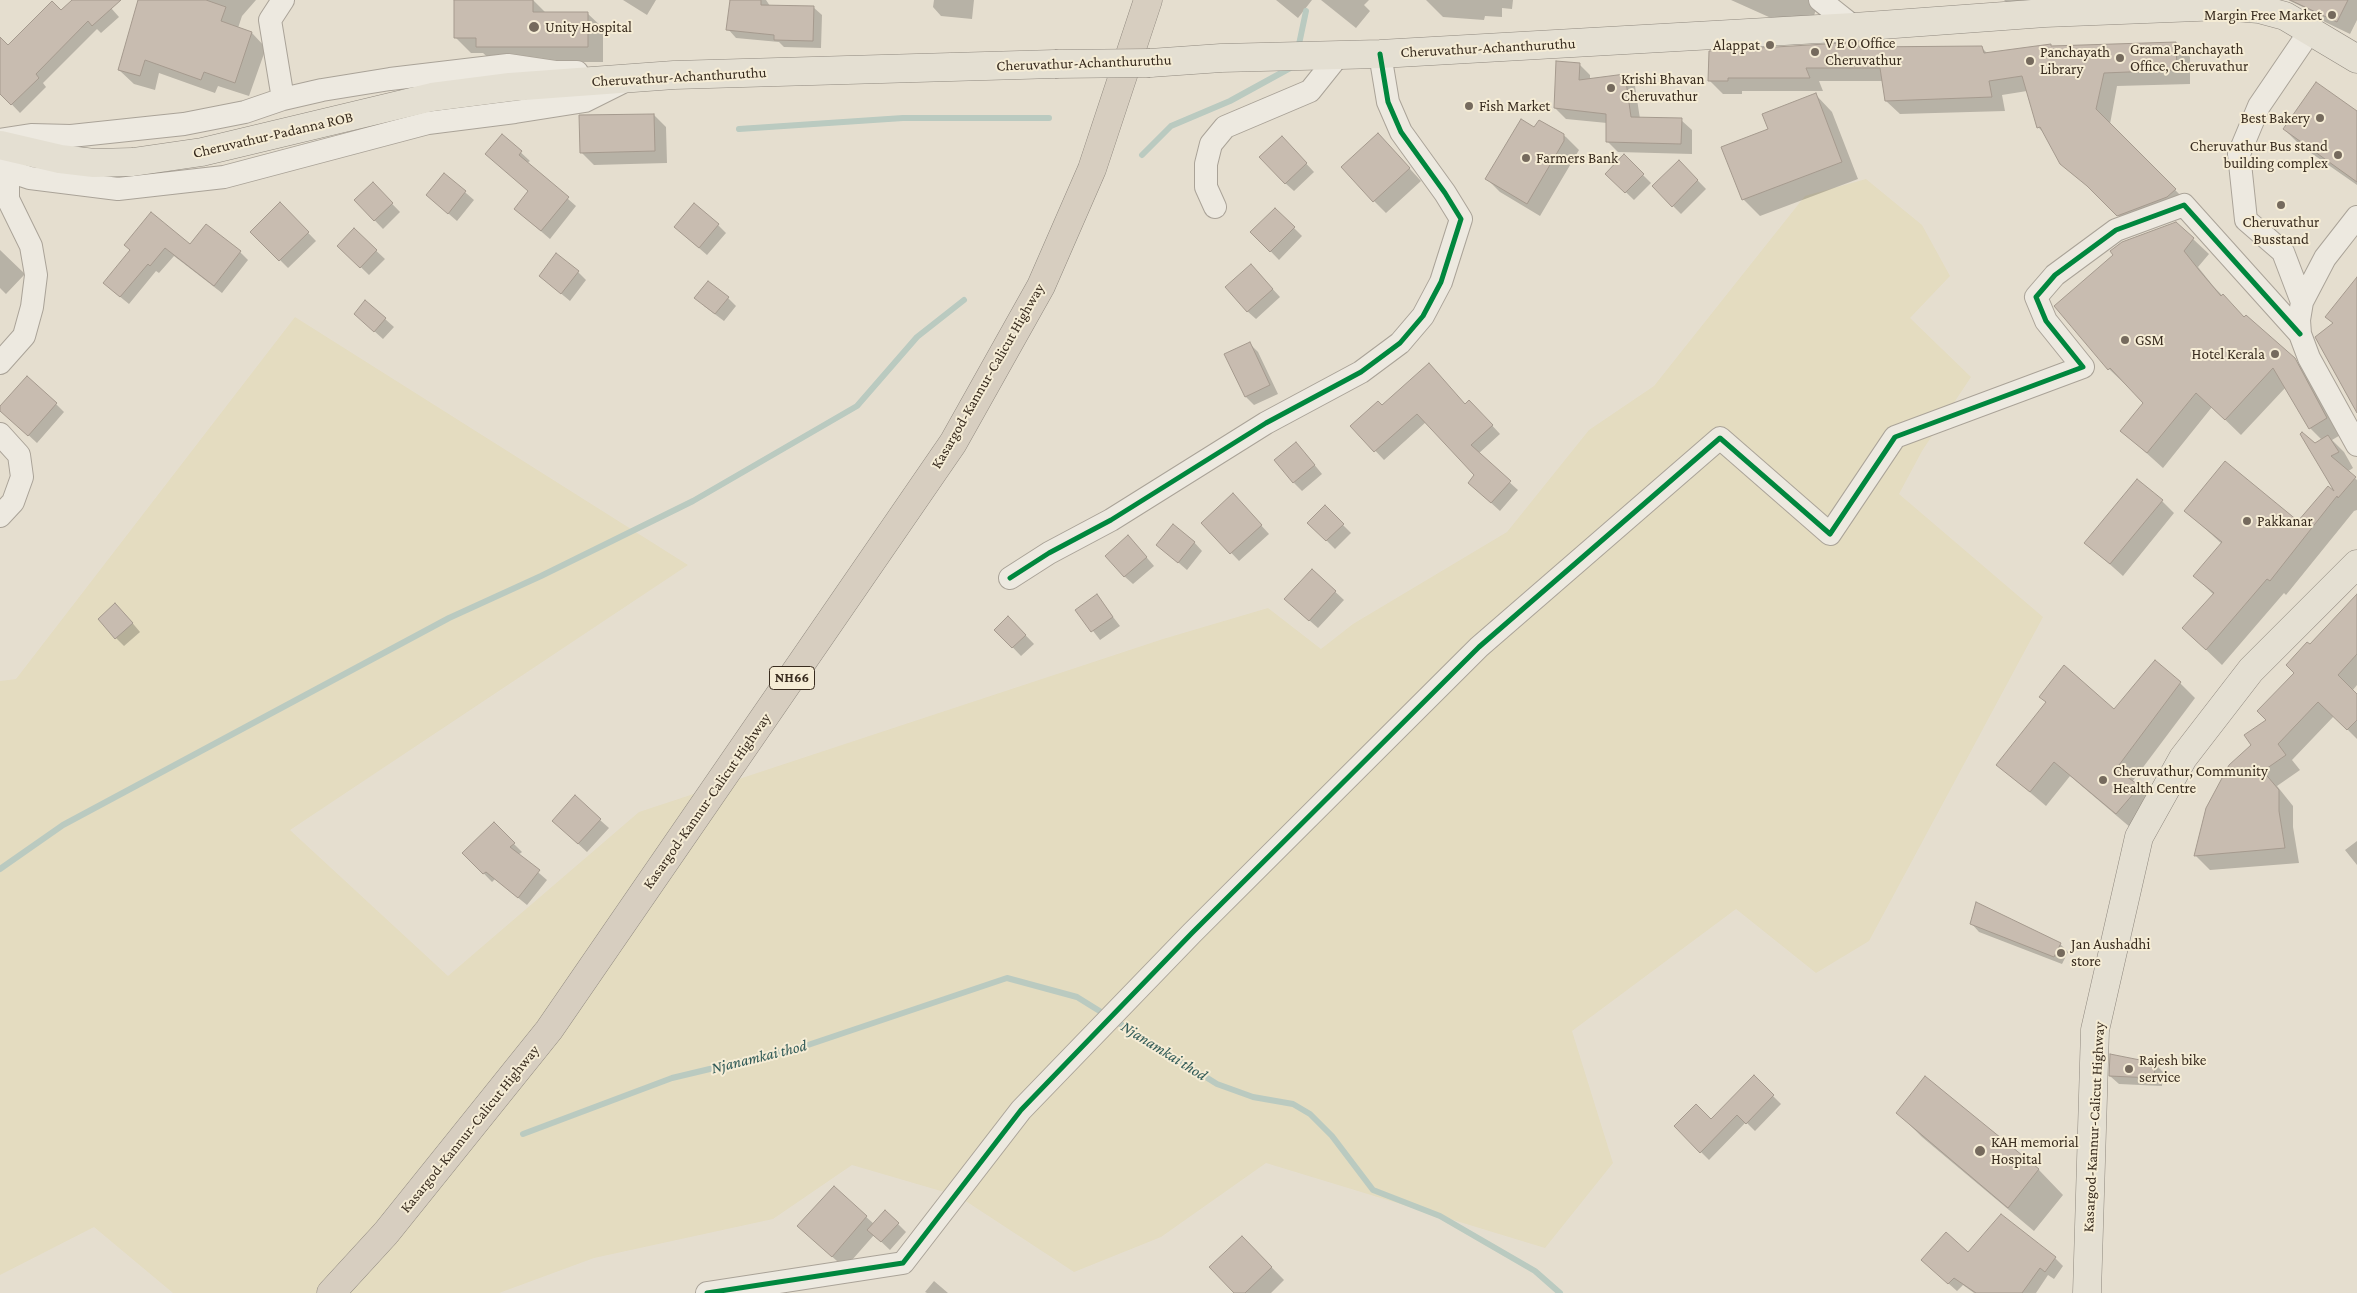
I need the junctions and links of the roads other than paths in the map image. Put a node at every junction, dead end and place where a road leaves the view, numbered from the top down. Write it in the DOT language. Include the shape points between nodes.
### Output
graph roads {
  1 [pos="283,0"];
  2 [pos="1148,0"];
  3 [pos="1820,0"];
  4 [pos="2221,3"];
  5 [pos="1854,27"];
  6 [pos="2310,31"];
  7 [pos="1380,54"];
  8 [pos="1334,56"];
  9 [pos="2357,59"];
  10 [pos="630,78"];
  11 [pos="546,86"];
  12 [pos="283,99"];
  13 [pos="0,140"];
  14 [pos="3,161"];
  15 [pos="1215,207"];
  16 [pos="2357,217"];
  17 [pos="2302,302"];
  18 [pos="2300,334"];
  19 [pos="0,363"];
  20 [pos="0,434"];
  21 [pos="2357,445"];
  22 [pos="0,516"];
  23 [pos="2357,564"];
  24 [pos="1010,578"];
  25 [pos="331,1293"];
  26 [pos="707,1293"];
  27 [pos="2087,1293"];
  1 -- 12 [label="street" via="270,20"];
  2 -- 25 [label="highway, Kasargod-Kannur-Calicut Highway / NH66" via="1092,170 1041,286 953,443 549,1030 386,1233"];
  3 -- 5 [label="street"];
  4 -- 5 [label="main road, Cheruvathur-Achanthuruthu"];
  4 -- 6 [label="main road, Cheruvathur-Achanthuruthu" via="2285,16"];
  5 -- 7 [label="main road, Cheruvathur-Achanthuruthu"];
  6 -- 9 [label="main road, Cheruvathur-Achanthuruthu"];
  6 -- 17 [label="street" via="2258,106 2239,154 2246,220 2283,252"];
  7 -- 8 [label="main road, Cheruvathur-Achanthuruthu"];
  7 -- 24 [label="street" via="1388,102 1400,132 1440,185 1460,219 1441,282 1422,316 1400,343 1361,372 1266,423 1111,520"];
  8 -- 10 [label="main road, Cheruvathur-Achanthuruthu, bridge"];
  8 -- 15 [label="street" via="1310,91 1225,127 1211,144 1206,164 1206,187"];
  10 -- 11 [label="main road, Cheruvathur-Achanthuruthu"];
  10 -- 12 [label="street" via="601,72 555,72 508,65 390,79"];
  10 -- 14 [label="street" via="585,101 428,123 224,177 118,189 30,178"];
  11 -- 14 [label="main road, Cheruvathur-Padanna ROB" via="432,97 211,150 133,162"];
  12 -- 13 [label="street" via="245,112 184,124"];
  14 -- 19 [label="street" via="8,200 31,246 36,275 24,336"];
  16 -- 17 [label="street" via="2325,258"];
  17 -- 18 [label="street"];
  18 -- 21 [label="street" via="2309,358"];
  18 -- 26 [label="street" via="2184,206 2116,230 2055,274 2036,297 2046,321 2083,367 1895,437 1830,534 1720,438 1478,647 1192,933 1021,1110 903,1263"];
  20 -- 22 [label="street" via="19,455 22,477 12,502"];
  23 -- 27 [label="main road, Kasargod-Kannur-Calicut Highway" via="2251,670 2183,758 2139,837 2095,1030"];
}
